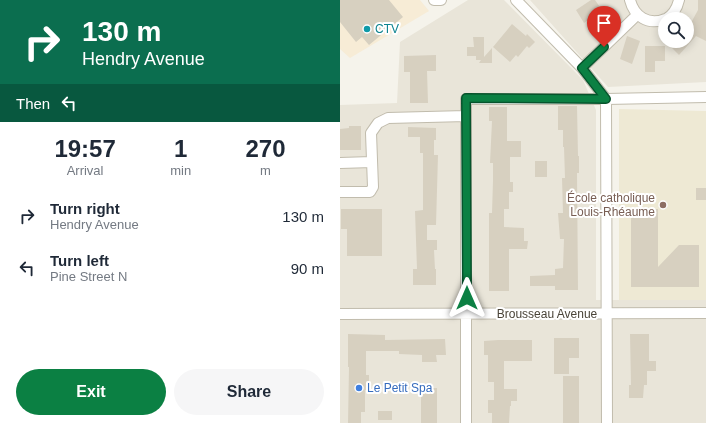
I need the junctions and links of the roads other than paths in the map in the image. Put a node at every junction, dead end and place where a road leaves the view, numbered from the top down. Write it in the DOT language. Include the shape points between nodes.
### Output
graph roads {
  1 [pos="434,0"];
  2 [pos="441,0"];
  3 [pos="516,0"];
  4 [pos="630,0"];
  5 [pos="679,0"];
  6 [pos="675,12"];
  7 [pos="638,15"];
  8 [pos="658,21"];
  9 [pos="582,68"];
  10 [pos="706,97"];
  11 [pos="606,99"];
  12 [pos="466,116"];
  13 [pos="372,162"];
  14 [pos="340,163"];
  15 [pos="340,192"];
  16 [pos="607,313"];
  17 [pos="706,313"];
  18 [pos="340,314"];
  19 [pos="467,314"];
  20 [pos="466,423"];
  21 [pos="607,423"];
  1 -- 2 [label="street"];
  3 -- 9 [label="street"];
  4 -- 7 [label="street" via="632,9"];
  5 -- 6 [label="street"];
  7 -- 8 [label="street" via="644,20"];
  7 -- 9 [label="street"];
  9 -- 11 [label="street"];
  10 -- 11 [label="street"];
  11 -- 12 [label="street" via="466,98"];
  11 -- 16 [label="street"];
  12 -- 13 [label="street" via="383,120 372,133"];
  12 -- 19 [label="street"];
  13 -- 14 [label="street"];
  13 -- 15 [label="street" via="373,188 370,192"];
  16 -- 17 [label="street, Brousseau Avenue"];
  16 -- 19 [label="street, Brousseau Avenue"];
  16 -- 21 [label="street"];
  18 -- 19 [label="street, Brousseau Avenue"];
  19 -- 20 [label="street"];
}
